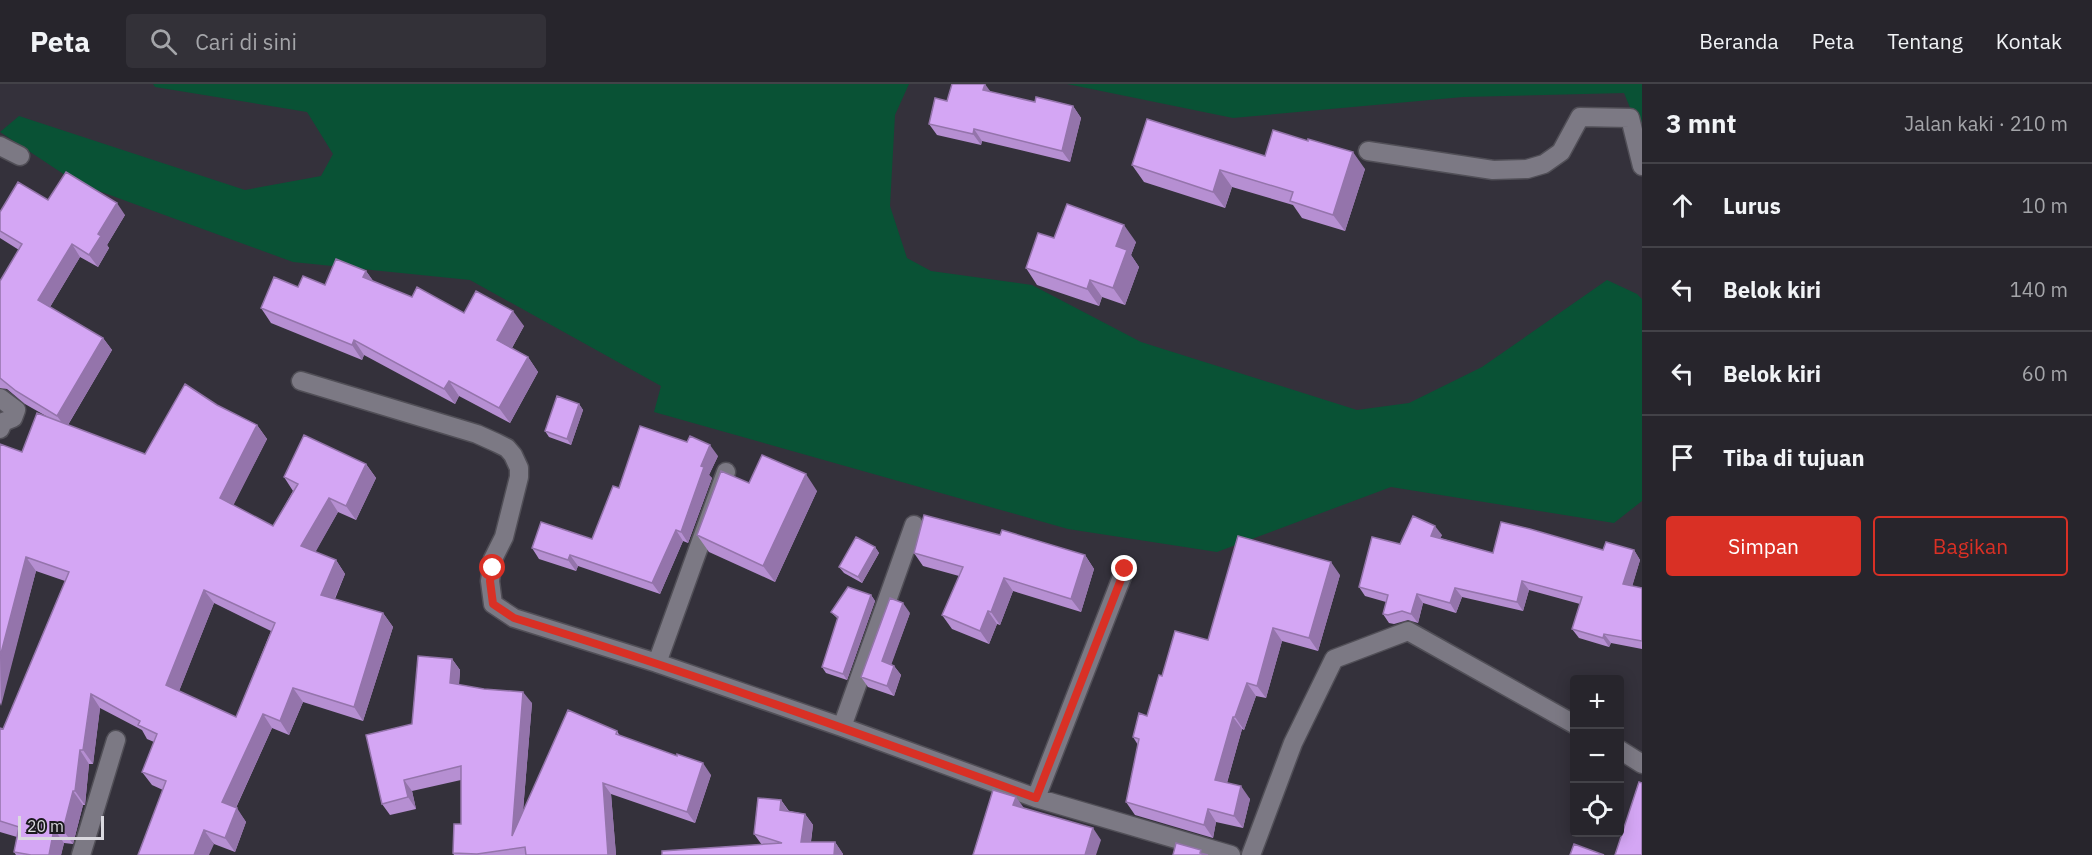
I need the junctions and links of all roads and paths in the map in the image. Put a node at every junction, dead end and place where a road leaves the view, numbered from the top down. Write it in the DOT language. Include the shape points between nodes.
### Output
graph roads {
  1 [pos="0,146"];
  2 [pos="1368,150"];
  3 [pos="20,156"];
  4 [pos="1642,166"];
  5 [pos="301,381"];
  6 [pos="0,398"];
  7 [pos="0,429"];
  8 [pos="726,472"];
  9 [pos="914,525"];
  10 [pos="1125,569"];
  11 [pos="657,663"];
  12 [pos="1570,721"];
  13 [pos="842,727"];
  14 [pos="116,740"];
  15 [pos="1624,753"];
  16 [pos="1642,764"];
  17 [pos="1036,798"];
  18 [pos="81,855"];
  19 [pos="1231,855"];
  20 [pos="1251,855"];
  1 -- 3 [label="street"];
  2 -- 4 [label="street" via="1493,170 1527,169 1544,164 1561,152 1580,117 1630,118"];
  5 -- 11 [label="street" via="477,434 507,448 519,468 519,477 504,537 493,559 493,604 514,618"];
  6 -- 7 [label="street" via="16,410 14,418 3,422"];
  8 -- 11 [label="street"];
  9 -- 13 [label="street"];
  10 -- 17 [label="street"];
  11 -- 13 [label="street"];
  12 -- 20 [label="street" via="1408,632 1334,659 1293,743"];
  13 -- 17 [label="street"];
  14 -- 18 [label="street"];
  15 -- 16 [label="street"];
  17 -- 19 [label="street"];
}
